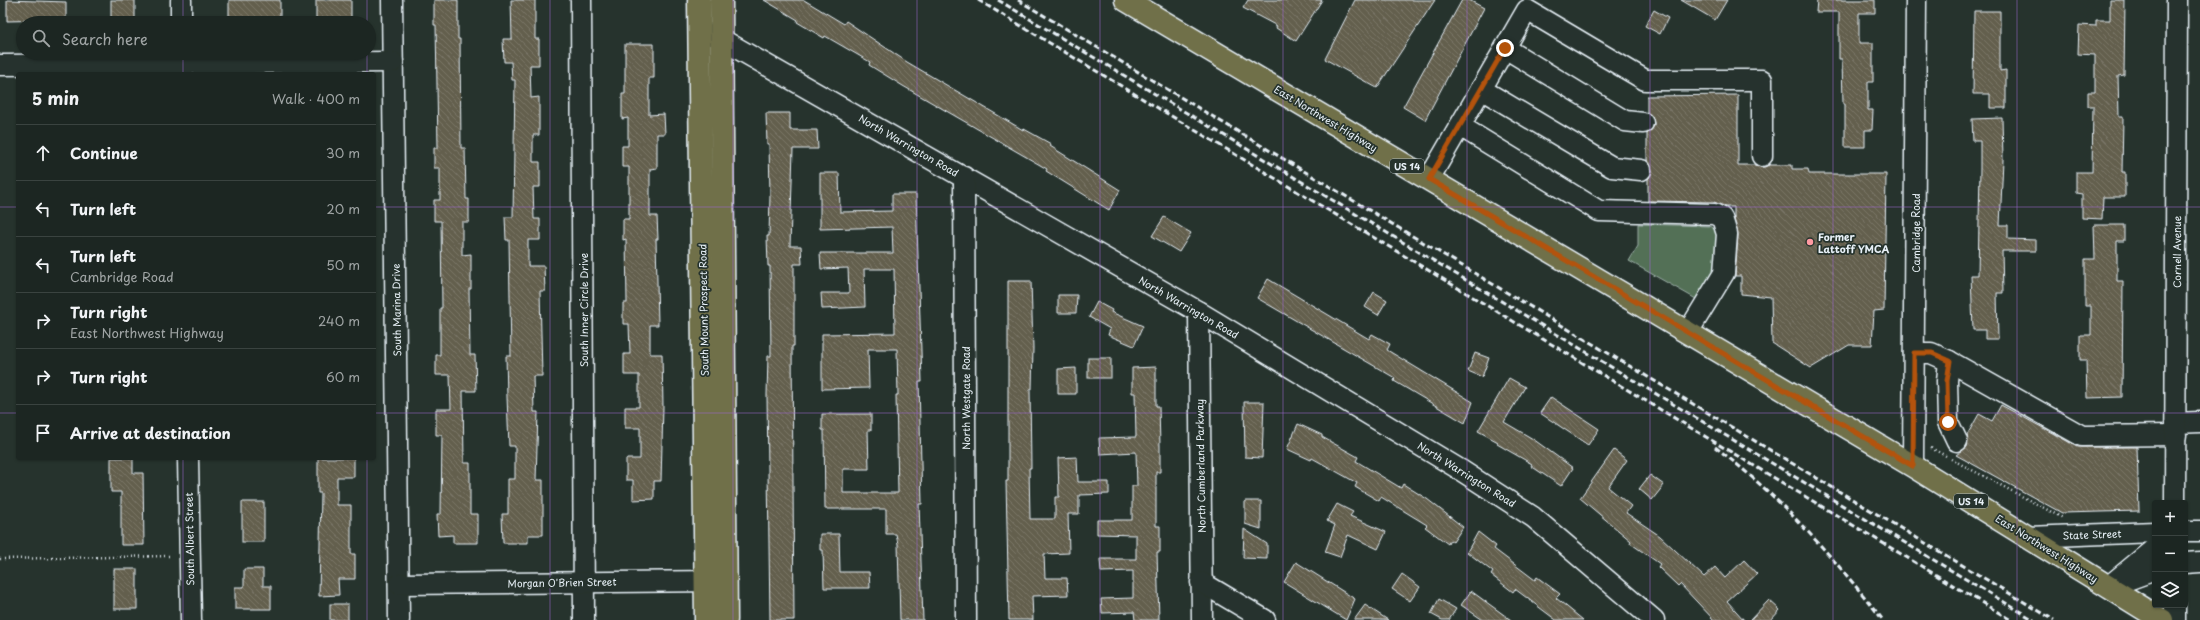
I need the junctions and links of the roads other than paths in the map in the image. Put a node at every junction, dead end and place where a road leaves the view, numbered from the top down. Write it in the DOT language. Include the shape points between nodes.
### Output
graph roads {
  1 [pos="182,0"];
  2 [pos="392,0"];
  3 [pos="581,0"];
  4 [pos="699,0"];
  5 [pos="721,0"];
  6 [pos="1126,0"];
  7 [pos="1916,0"];
  8 [pos="2177,0"];
  9 [pos="181,16"];
  10 [pos="700,30"];
  11 [pos="721,38"];
  12 [pos="1505,48"];
  13 [pos="393,62"];
  14 [pos="181,63"];
  15 [pos="0,65"];
  16 [pos="1481,89"];
  17 [pos="1643,124"];
  18 [pos="1460,126"];
  19 [pos="1762,156"];
  20 [pos="1640,170"];
  21 [pos="964,177"];
  22 [pos="1429,179"];
  23 [pos="1199,312"];
  24 [pos="1688,332"];
  25 [pos="1914,353"];
  26 [pos="1950,361"];
  27 [pos="2200,422"];
  28 [pos="2176,429"];
  29 [pos="1957,441"];
  30 [pos="188,460"];
  31 [pos="1913,466"];
  32 [pos="2175,500"];
  33 [pos="2200,530"];
  34 [pos="2188,531"];
  35 [pos="2152,532"];
  36 [pos="2028,537"];
  37 [pos="2152,550"];
  38 [pos="2200,562"];
  39 [pos="2188,563"];
  40 [pos="2152,571"];
  41 [pos="716,581"];
  42 [pos="584,582"];
  43 [pos="1201,582"];
  44 [pos="399,584"];
  45 [pos="2109,586"];
  46 [pos="2166,617"];
  47 [pos="191,620"];
  48 [pos="399,620"];
  49 [pos="584,620"];
  50 [pos="706,620"];
  51 [pos="726,620"];
  52 [pos="966,620"];
  53 [pos="1202,620"];
  54 [pos="1265,620"];
  55 [pos="1654,620"];
  1 -- 9 [label="street"];
  2 -- 13 [label="street, South Marina Drive"];
  3 -- 42 [label="street, South Inner Circle Drive"];
  4 -- 10 [label="main road, South Mount Prospect Road"];
  5 -- 11 [label="main road, South Mount Prospect Road"];
  6 -- 22 [label="main road, East Northwest Highway / US 14"];
  7 -- 25 [label="street, Cambridge Road"];
  8 -- 28 [label="street, Cornell Avenue"];
  10 -- 11 [label="street, North Warrington Road"];
  10 -- 41 [label="main road, South Mount Prospect Road"];
  11 -- 21 [label="street, North Warrington Road"];
  11 -- 41 [label="main road, South Mount Prospect Road"];
  12 -- 16 [label="street"];
  12 -- 17 [label="street" via="1625,121"];
  12 -- 19 [label="street" via="1527,10 1645,80 1762,80"];
  13 -- 14 [label="street"];
  13 -- 44 [label="street, South Marina Drive"];
  14 -- 15 [label="street"];
  16 -- 18 [label="street"];
  16 -- 20 [label="street" via="1612,167"];
  18 -- 22 [label="street"];
  18 -- 24 [label="street" via="1599,211 1714,214 1722,218 1727,234 1724,273"];
  21 -- 23 [label="street, North Warrington Road"];
  21 -- 52 [label="street, North Westgate Road"];
  22 -- 24 [label="main road, East Northwest Highway / US 14"];
  23 -- 43 [label="street, North Cumberland Parkway"];
  23 -- 55 [label="street, North Warrington Road" via="1533,516"];
  24 -- 31 [label="main road, East Northwest Highway / US 14"];
  25 -- 26 [label="street" via="1932,353"];
  25 -- 31 [label="street, Cambridge Road"];
  26 -- 28 [label="street" via="2082,436"];
  26 -- 29 [label="street" via="1947,381 1948,422"];
  27 -- 28 [label="street"];
  28 -- 32 [label="street, Cornell Avenue"];
  30 -- 47 [label="street, South Albert Street"];
  31 -- 36 [label="main road, East Northwest Highway / US 14"];
  33 -- 34 [label="street"];
  35 -- 36 [label="street, State Street"];
  36 -- 45 [label="main road, East Northwest Highway / US 14"];
  37 -- 45 [label="street"];
  38 -- 39 [label="street"];
  40 -- 45 [label="street"];
  41 -- 42 [label="street, Morgan O'Brien Street"];
  41 -- 50 [label="main road, South Mount Prospect Road"];
  41 -- 51 [label="main road, South Mount Prospect Road"];
  42 -- 44 [label="street, Morgan O'Brien Street"];
  42 -- 49 [label="street, South Inner Circle Drive"];
  43 -- 53 [label="street, North Cumberland Parkway"];
  43 -- 54 [label="street"];
  44 -- 48 [label="street, South Marina Drive"];
  45 -- 46 [label="main road, East Northwest Highway / US 14"];
}
